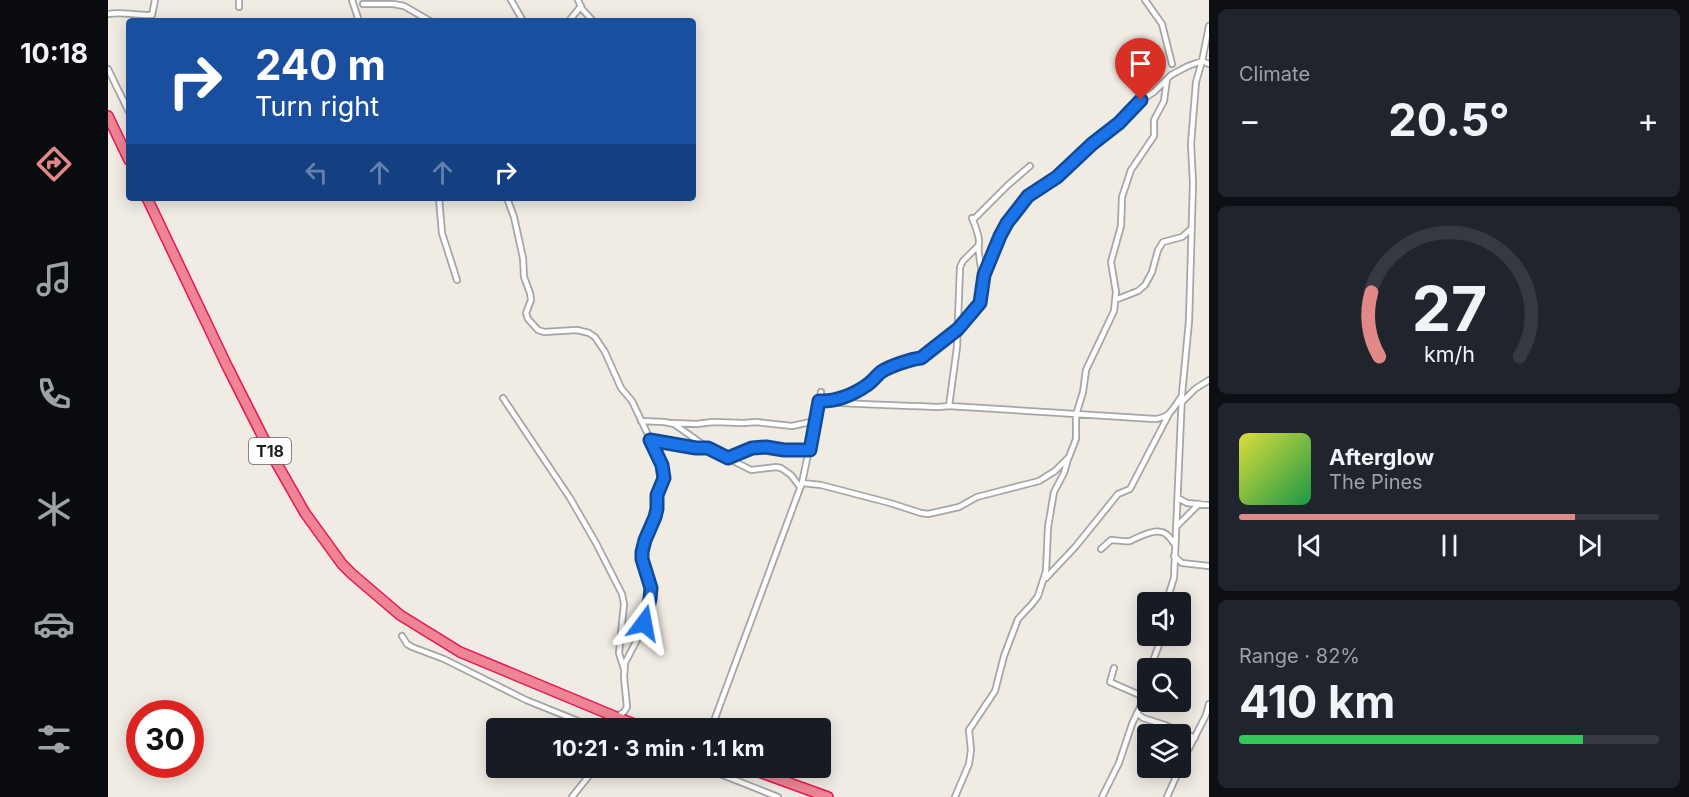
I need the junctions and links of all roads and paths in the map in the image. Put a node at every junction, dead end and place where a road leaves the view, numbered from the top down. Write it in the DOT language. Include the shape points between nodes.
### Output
graph roads {
  1 [pos="155,0"];
  2 [pos="239,0"];
  3 [pos="369,0"];
  4 [pos="511,0"];
  5 [pos="578,0"];
  6 [pos="1145,0"];
  7 [pos="352,3"];
  8 [pos="363,4"];
  9 [pos="581,6"];
  10 [pos="239,7"];
  11 [pos="108,14"];
  12 [pos="152,15"];
  13 [pos="154,18"];
  14 [pos="358,18"];
  15 [pos="425,18"];
  16 [pos="521,18"];
  17 [pos="571,18"];
  18 [pos="591,18"];
  19 [pos="1209,26"];
  20 [pos="1209,59"];
  21 [pos="1202,61"];
  22 [pos="1172,64"];
  23 [pos="1209,64"];
  24 [pos="108,69"];
  25 [pos="1167,79"];
  26 [pos="126,106"];
  27 [pos="108,116"];
  28 [pos="126,154"];
  29 [pos="1030,166"];
  30 [pos="148,201"];
  31 [pos="440,201"];
  32 [pos="508,201"];
  33 [pos="1191,229"];
  34 [pos="978,246"];
  35 [pos="457,280"];
  36 [pos="982,283"];
  37 [pos="1115,300"];
  38 [pos="958,329"];
  39 [pos="1209,380"];
  40 [pos="821,392"];
  41 [pos="1182,394"];
  42 [pos="503,398"];
  43 [pos="819,401"];
  44 [pos="830,402"];
  45 [pos="1182,402"];
  46 [pos="949,406"];
  47 [pos="1169,414"];
  48 [pos="1076,415"];
  49 [pos="641,421"];
  50 [pos="815,421"];
  51 [pos="669,423"];
  52 [pos="650,440"];
  53 [pos="708,448"];
  54 [pos="810,450"];
  55 [pos="1069,456"];
  56 [pos="728,458"];
  57 [pos="801,485"];
  58 [pos="1178,498"];
  59 [pos="1199,504"];
  60 [pos="1209,505"];
  61 [pos="1177,526"];
  62 [pos="1175,545"];
  63 [pos="1101,549"];
  64 [pos="1174,556"];
  65 [pos="1209,566"];
  66 [pos="1042,582"];
  67 [pos="1170,592"];
  68 [pos="402,636"];
  69 [pos="1114,668"];
  70 [pos="625,671"];
  71 [pos="1137,694"];
  72 [pos="1209,704"];
  73 [pos="1137,713"];
  74 [pos="616,717"];
  75 [pos="571,718"];
  76 [pos="715,718"];
  77 [pos="1195,738"];
  78 [pos="1191,746"];
  79 [pos="587,778"];
  80 [pos="730,778"];
  81 [pos="775,778"];
  82 [pos="1175,778"];
  83 [pos="1102,796"];
  84 [pos="572,797"];
  85 [pos="778,797"];
  86 [pos="828,797"];
  87 [pos="955,797"];
  88 [pos="1109,797"];
  89 [pos="1167,797"];
  1 -- 12 [label="street"];
  2 -- 10 [label="street"];
  3 -- 8 [label="street"];
  4 -- 16 [label="street"];
  5 -- 9 [label="street"];
  6 -- 22 [label="street" via="1162,24"];
  7 -- 8 [label="street"];
  7 -- 14 [label="street"];
  8 -- 15 [label="street" via="404,6"];
  9 -- 17 [label="street"];
  9 -- 18 [label="street"];
  11 -- 12 [label="street"];
  12 -- 13 [label="street"];
  19 -- 21 [label="street"];
  20 -- 21 [label="street"];
  21 -- 23 [label="street"];
  21 -- 25 [label="street"];
  21 -- 33 [label="street" via="1193,108"];
  24 -- 26 [label="street"];
  25 -- 36 [label="street" via="1057,177 1028,196 1003,229"];
  25 -- 37 [label="street" via="1164,101 1154,120 1154,136 1129,174 1122,197 1121,226 1111,262"];
  27 -- 28 [label="highway"];
  29 -- 34 [label="street" via="972,219"];
  30 -- 74 [label="highway, T18" via="273,457 304,513 342,564 400,615 460,652"];
  31 -- 35 [label="street" via="442,233"];
  32 -- 49 [label="street" via="530,293 528,319 544,332 576,330 595,337"];
  33 -- 37 [label="street" via="1182,237 1161,244 1145,285"];
  33 -- 41 [label="street" via="1189,321"];
  34 -- 36 [label="street"];
  34 -- 38 [label="street" via="960,267"];
  36 -- 38 [label="street" via="980,302"];
  37 -- 48 [label="street" via="1113,315 1086,368"];
  38 -- 44 [label="street" via="921,358 882,372 867,385"];
  38 -- 46 [label="street"];
  39 -- 45 [label="street"];
  40 -- 43 [label="street"];
  41 -- 45 [label="street"];
  41 -- 47 [label="street"];
  42 -- 70 [label="street" via="570,498 622,594 619,652"];
  43 -- 44 [label="street"];
  43 -- 50 [label="street"];
  44 -- 46 [label="street"];
  45 -- 58 [label="street"];
  46 -- 48 [label="street"];
  47 -- 48 [label="street" via="1155,419"];
  47 -- 66 [label="street" via="1130,489 1118,494"];
  48 -- 55 [label="street" via="1076,439"];
  49 -- 51 [label="street"];
  49 -- 52 [label="street"];
  50 -- 51 [label="street" via="792,426 756,422"];
  50 -- 54 [label="street"];
  51 -- 53 [label="street"];
  52 -- 53 [label="street"];
  52 -- 70 [label="street" via="664,478 642,554 650,599 640,633 627,656"];
  53 -- 56 [label="street"];
  54 -- 56 [label="street" via="752,448"];
  54 -- 57 [label="street"];
  55 -- 57 [label="street" via="1039,481 925,514 820,485"];
  55 -- 66 [label="street" via="1054,492"];
  56 -- 57 [label="street" via="751,470 781,468"];
  57 -- 76 [label="street"];
  58 -- 59 [label="street"];
  58 -- 61 [label="street"];
  59 -- 60 [label="street"];
  59 -- 61 [label="street"];
  61 -- 62 [label="street"];
  62 -- 63 [label="street" via="1168,535 1157,532 1128,541 1111,540"];
  62 -- 64 [label="street"];
  64 -- 65 [label="street" via="1180,563"];
  64 -- 67 [label="street"];
  66 -- 87 [label="street" via="1035,600 1018,619 995,692 969,730 969,764"];
  68 -- 75 [label="street" via="412,647"];
  69 -- 71 [label="street" via="1110,682"];
  70 -- 74 [label="street" via="627,707"];
  72 -- 77 [label="street"];
  73 -- 77 [label="street"];
  73 -- 83 [label="street" via="1119,764"];
  77 -- 78 [label="street"];
  79 -- 84 [label="street"];
  80 -- 85 [label="street"];
  81 -- 86 [label="highway"];
  82 -- 89 [label="street"];
  83 -- 88 [label="street"];
}
